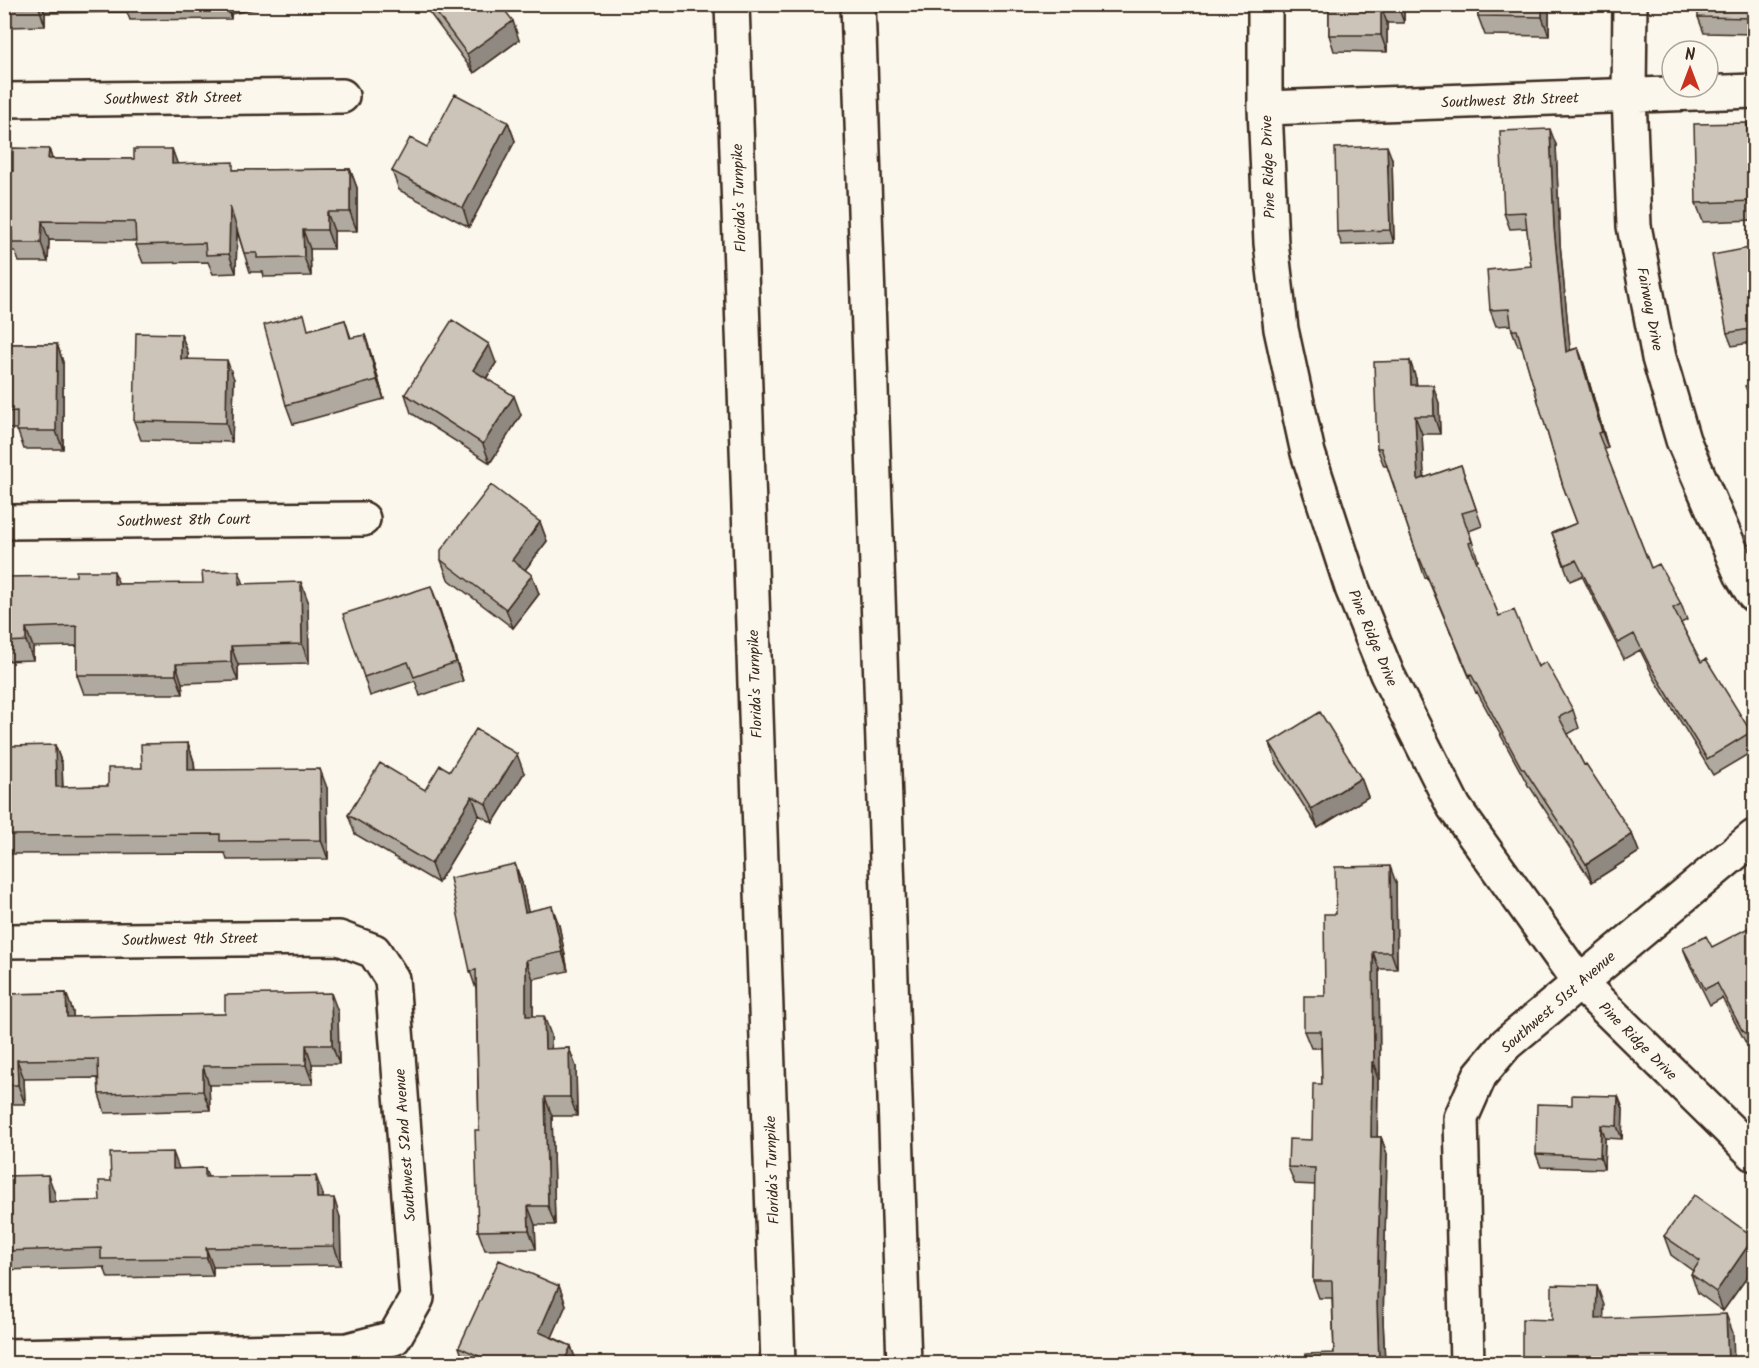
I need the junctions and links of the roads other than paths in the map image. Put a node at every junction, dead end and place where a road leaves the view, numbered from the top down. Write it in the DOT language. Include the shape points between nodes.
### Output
graph roads {
  1 [pos="732,4"];
  2 [pos="858,4"];
  3 [pos="1265,4"];
  4 [pos="1630,4"];
  5 [pos="1755,91"];
  6 [pos="1629,95"];
  7 [pos="342,96"];
  8 [pos="4,100"];
  9 [pos="1265,108"];
  10 [pos="363,519"];
  11 [pos="4,522"];
  12 [pos="1755,595"];
  13 [pos="1755,837"];
  14 [pos="4,941"];
  15 [pos="374,951"];
  16 [pos="1579,982"];
  17 [pos="1755,1154"];
  18 [pos="4,1356"];
  19 [pos="778,1364"];
  20 [pos="904,1364"];
  21 [pos="1467,1364"];
  1 -- 19 [label="main road, Florida's Turnpike"];
  2 -- 20 [label="main road"];
  3 -- 9 [label="main road, Pine Ridge Drive"];
  4 -- 6 [label="main road, Fairway Drive"];
  5 -- 6 [label="main road, Southwest 8th Street"];
  6 -- 9 [label="main road, Southwest 8th Street"];
  6 -- 12 [label="main road, Fairway Drive" via="1634,226 1659,358 1683,440 1741,574"];
  7 -- 8 [label="main road, Southwest 8th Street"];
  9 -- 16 [label="main road, Pine Ridge Drive" via="1271,243 1281,329 1308,453 1352,588 1387,674 1454,807"];
  10 -- 11 [label="main road, Southwest 8th Court"];
  13 -- 16 [label="main road, Southwest 51st Avenue"];
  14 -- 15 [label="main road, Southwest 9th Street" via="339,938"];
  15 -- 18 [label="main road, Southwest 52nd Avenue" via="392,979 417,1298 394,1338 348,1350"];
  16 -- 17 [label="main road, Pine Ridge Drive"];
  16 -- 21 [label="main road, Southwest 51st Avenue" via="1506,1044 1480,1075 1461,1118"];
}
